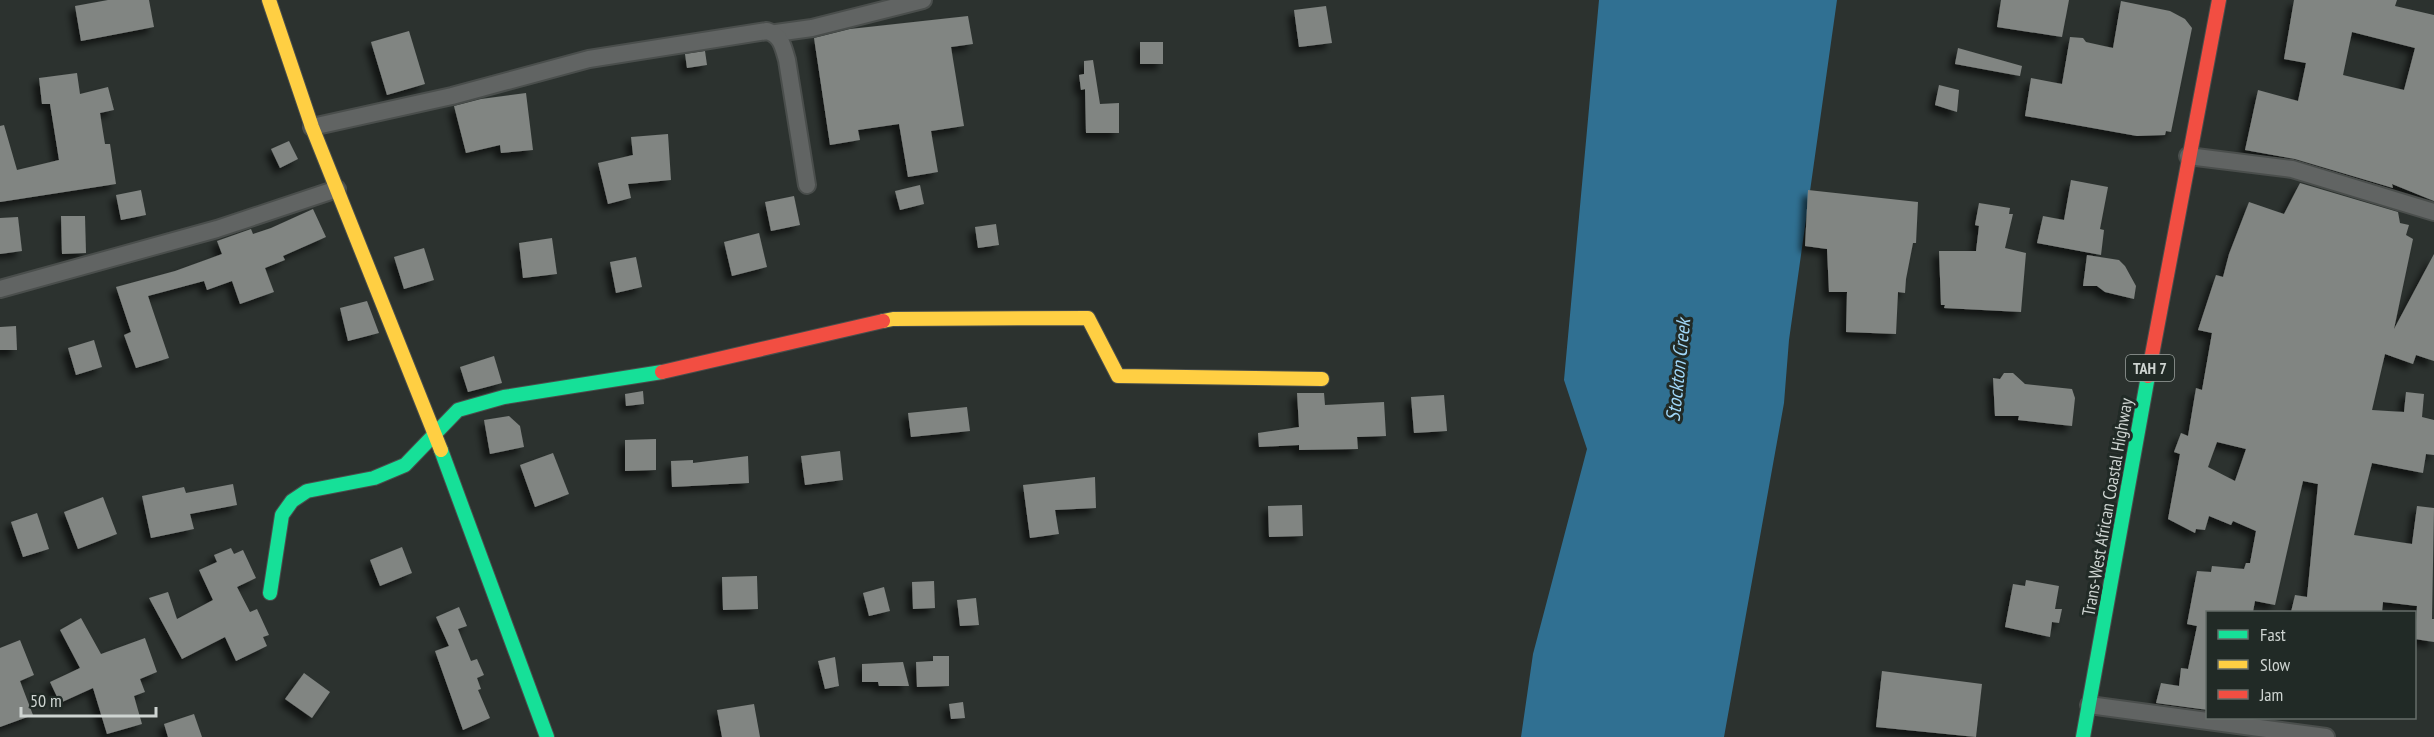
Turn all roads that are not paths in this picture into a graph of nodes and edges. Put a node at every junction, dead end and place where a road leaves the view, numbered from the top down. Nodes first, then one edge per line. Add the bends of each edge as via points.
1 (269, 0) edge
2 (923, 0) edge
3 (2219, 0) edge
4 (776, 33) junction
5 (312, 127) junction
6 (2188, 156) junction
7 (807, 185) dead end
8 (337, 189) junction
9 (2434, 212) edge
10 (0, 289) edge
11 (1322, 379) dead end
12 (435, 433) junction
13 (270, 593) dead end
14 (2089, 705) junction
15 (547, 737) edge
16 (2083, 737) edge
17 (2326, 737) edge

1 - 5 main road
2 - 4 street via 812,28
3 - 6 main road, Trans-West African Coastal Highway / TAH 7
4 - 5 street via 755,31 589,59 452,96
4 - 7 street via 787,60
5 - 8 main road
6 - 9 street via 2292,169
6 - 14 main road, Trans-West African Coastal Highway / TAH 7
8 - 10 street via 217,229
8 - 12 main road
11 - 12 main road via 1118,376 1088,318 893,319 642,377 504,397 458,410
12 - 13 main road via 405,465 374,478 307,491 292,501 282,515
12 - 15 main road
14 - 16 main road, Trans-West African Coastal Highway / TAH 7
14 - 17 street

